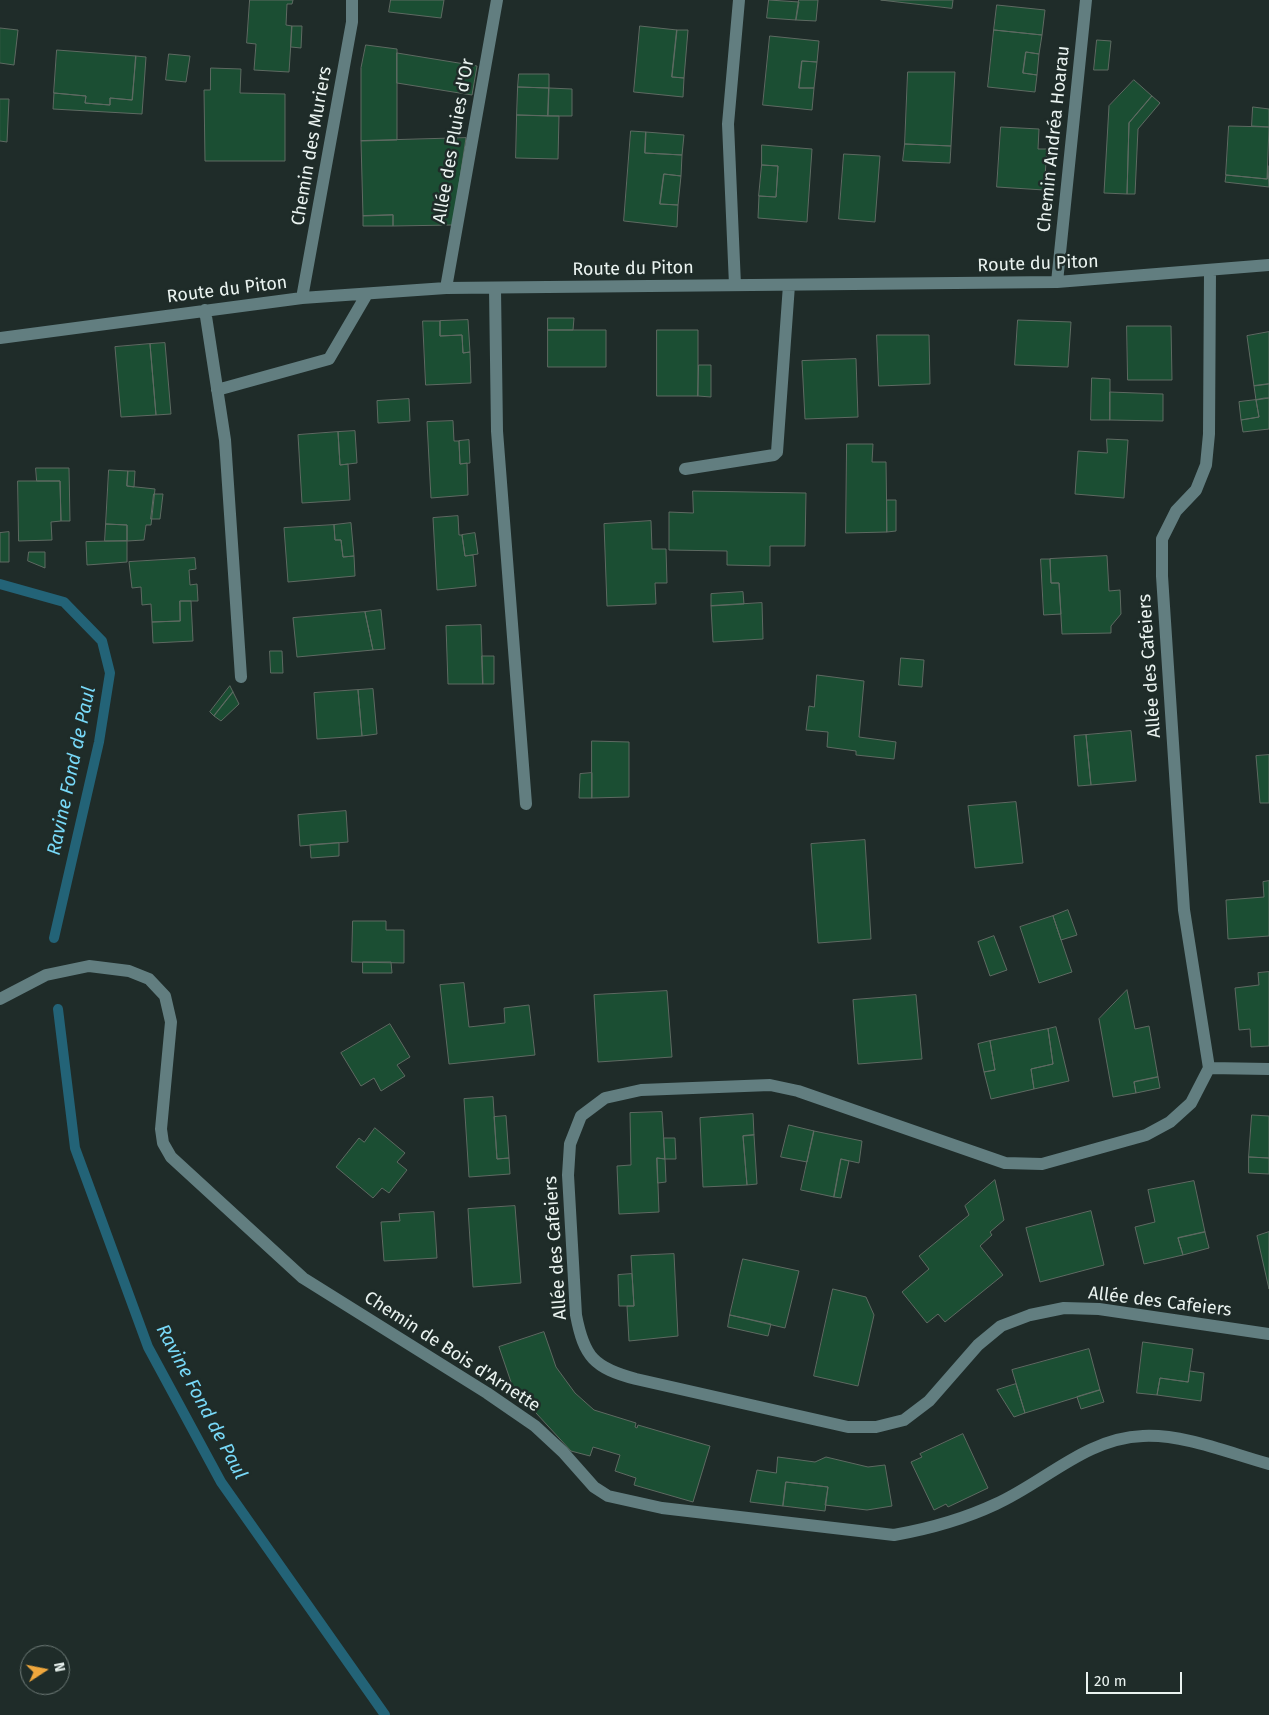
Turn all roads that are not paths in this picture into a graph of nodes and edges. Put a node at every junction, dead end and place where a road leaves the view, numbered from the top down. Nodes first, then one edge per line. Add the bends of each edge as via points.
1 (352, 0) edge
2 (497, 0) edge
3 (739, 0) edge
4 (1086, 0) edge
5 (1269, 265) edge
6 (1210, 272) junction
7 (1057, 282) junction
8 (734, 285) junction
9 (788, 285) junction
10 (446, 288) junction
11 (495, 289) junction
12 (367, 294) junction
13 (302, 298) junction
14 (205, 310) junction
15 (0, 338) edge
16 (217, 390) junction
17 (685, 469) dead end
18 (241, 677) dead end
19 (526, 804) dead end
20 (0, 999) edge
21 (1208, 1068) junction
22 (1269, 1069) edge
23 (1269, 1334) edge
24 (1269, 1464) edge

1 - 13 street, Chemin des Muriers via 352,22
2 - 10 street, Allée des Pluies d'Or
3 - 8 street via 728,124
4 - 7 street, Chemin Andréa Hoarau
5 - 6 street, Route du Piton
6 - 7 street, Route du Piton
6 - 21 street, Allée des Cafeiers via 1206,465 1196,490 1176,511 1162,539 1184,910
7 - 9 street, Route du Piton
8 - 9 street, Route du Piton
8 - 11 street, Route du Piton
9 - 17 street via 777,452
10 - 11 street, Route du Piton
10 - 12 street, Route du Piton
11 - 19 street via 497,430
12 - 13 street, Route du Piton
12 - 16 street via 329,358
13 - 14 street, Route du Piton
14 - 15 street, Route du Piton
14 - 16 street
16 - 18 street via 225,440
20 - 24 street, Chemin de Bois d'Arnette via 46,975 89,966 129,971 149,979 165,996 171,1022 160,1129 171,1157 304,1278 534,1426 564,1452 594,1487 608,1496 662,1508 894,1535 926,1529 996,1504 1097,1445 1120,1439 1167,1438
21 - 22 street
21 - 23 street, Allée des Cafeiers via 1191,1103 1170,1122 1146,1135 1042,1164 1022,1166 770,1084 641,1090 605,1098 581,1116 570,1144 568,1185 580,1337 592,1358 612,1373 848,1427 876,1427 904,1420 929,1401 985,1338 1001,1326 1030,1315 1064,1308 1100,1309

